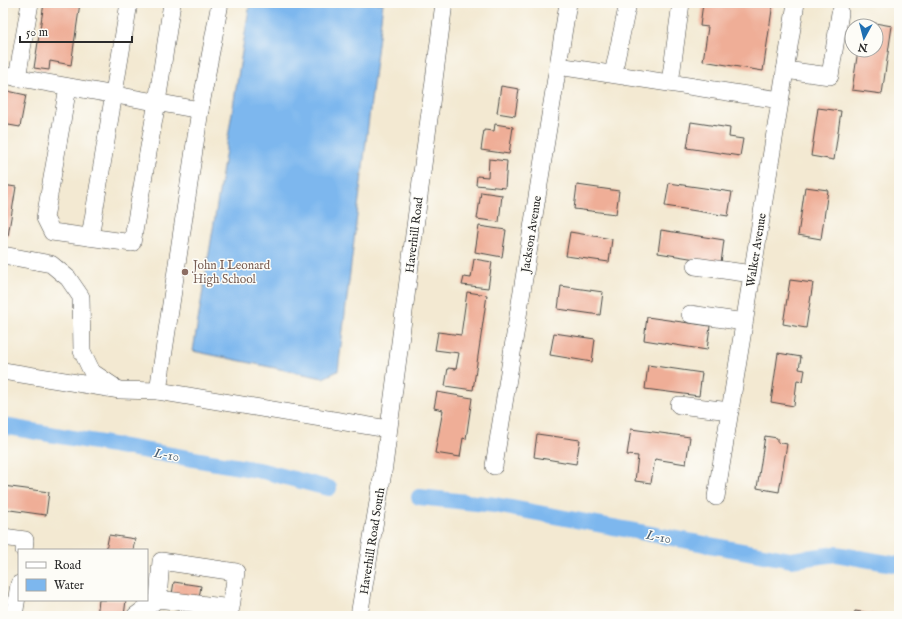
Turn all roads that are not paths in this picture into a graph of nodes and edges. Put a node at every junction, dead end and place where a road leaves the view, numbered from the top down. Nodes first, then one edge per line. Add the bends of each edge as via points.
1 (30, 3) edge
2 (129, 3) edge
3 (172, 3) edge
4 (220, 3) edge
5 (444, 3) edge
6 (568, 3) edge
7 (628, 3) edge
8 (682, 3) edge
9 (796, 3) edge
10 (840, 13) dead end
11 (558, 66) junction
12 (785, 70) junction
13 (613, 74) junction
14 (10, 76) edge
15 (670, 83) junction
16 (68, 87) junction
17 (114, 95) junction
18 (780, 100) junction
19 (157, 102) junction
20 (200, 110) junction
21 (90, 237) junction
22 (3, 256) edge
23 (695, 266) dead end
24 (752, 274) junction
25 (690, 314) dead end
26 (744, 322) junction
27 (3, 371) edge
28 (120, 390) junction
29 (158, 391) junction
30 (679, 405) dead end
31 (730, 411) junction
32 (388, 429) junction
33 (384, 466) joint
34 (494, 466) dead end
35 (716, 497) dead end
36 (3, 537) edge
37 (24, 549) edge
38 (18, 590) edge
39 (158, 599) junction
40 (14, 616) edge
41 (135, 616) edge
42 (359, 616) edge

1 - 14 street
2 - 17 street
3 - 19 street
4 - 20 street
5 - 32 street, Haverhill Road
6 - 11 street, Jackson Avenue
7 - 13 street
8 - 15 street
9 - 12 street, Walker Avenue
10 - 12 street via 830,76
11 - 13 street
11 - 34 street, Jackson Avenue
12 - 18 street, Walker Avenue
13 - 15 street
14 - 16 street
15 - 18 street
16 - 17 street
16 - 21 street via 45,218 52,232
17 - 19 street
17 - 21 street
18 - 24 street, Walker Avenue
19 - 20 street
19 - 21 street via 132,243
20 - 29 street
22 - 28 street via 51,264 68,278 81,297 82,351 92,372
23 - 24 street
24 - 26 street, Walker Avenue
25 - 26 street
26 - 31 street, Walker Avenue
27 - 28 street
28 - 29 street
29 - 32 street
30 - 31 street
31 - 35 street, Walker Avenue
32 - 33 street, Haverhill Road
33 - 42 street, Haverhill Road South
36 - 37 street via 25,540
38 - 40 street
39 - 39 street via 231,608 236,572 162,561
39 - 41 street

